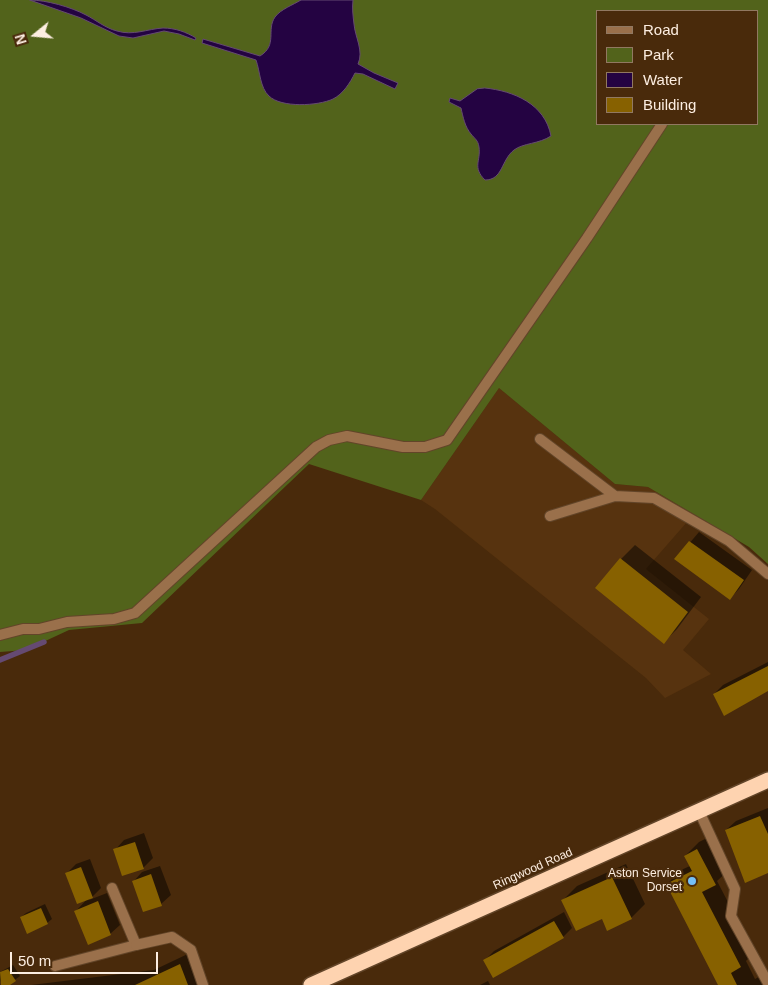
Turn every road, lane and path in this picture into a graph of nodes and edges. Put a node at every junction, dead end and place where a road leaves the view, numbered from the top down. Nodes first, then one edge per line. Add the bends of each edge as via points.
1 (661, 125) edge
2 (540, 439) dead end
3 (615, 496) junction
4 (550, 516) dead end
5 (768, 574) edge
6 (0, 635) edge
7 (768, 780) edge
8 (699, 811) junction
9 (112, 888) dead end
10 (136, 945) junction
11 (54, 966) dead end
12 (768, 983) edge
13 (203, 985) edge
14 (310, 985) edge

1 - 6 street via 588,238 447,440 425,447 403,447 347,436 329,440 316,448 135,612 114,619 68,622
2 - 3 street
3 - 4 street
3 - 5 street via 654,498 729,541
7 - 8 highway, Ringwood Road
8 - 12 street via 735,889 731,916
8 - 14 highway, Ringwood Road
9 - 10 street
10 - 11 street
10 - 13 street via 172,937 191,950

